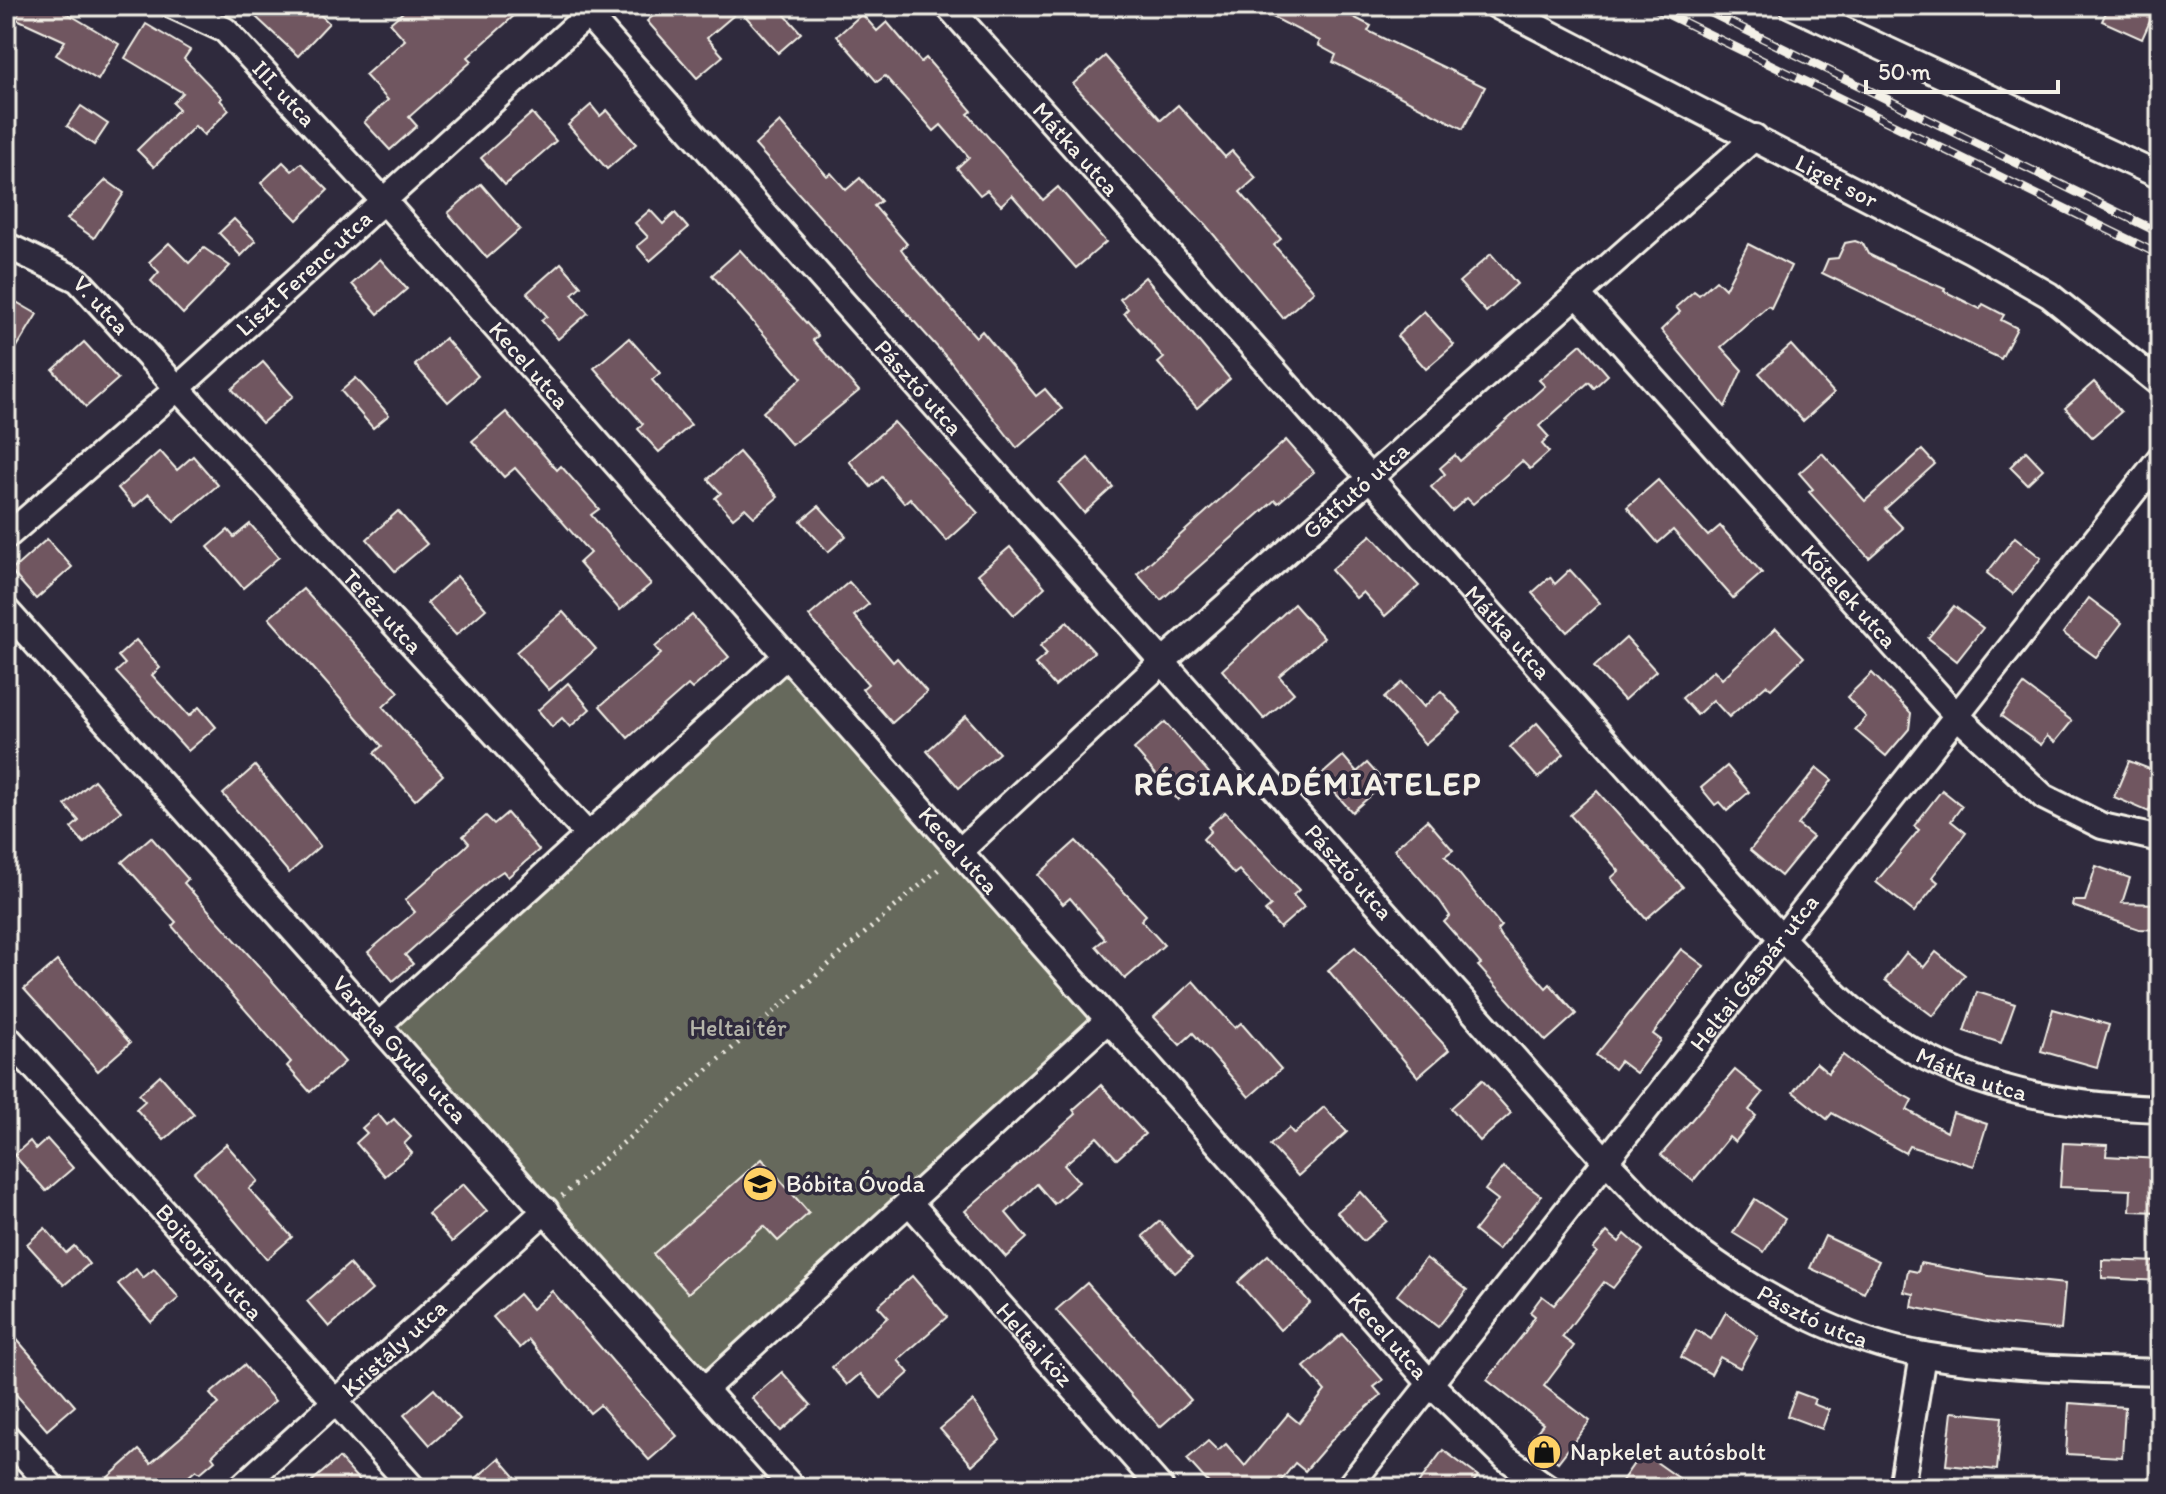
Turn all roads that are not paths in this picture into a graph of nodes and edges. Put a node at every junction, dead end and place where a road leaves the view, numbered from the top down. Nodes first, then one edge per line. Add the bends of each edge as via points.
1 (173, 6) edge
2 (948, 6) edge
3 (1497, 6) edge
4 (1792, 6) edge
5 (588, 9) edge
6 (1755, 137) junction
7 (2160, 176) edge
8 (383, 200) junction
9 (6, 245) edge
10 (1579, 296) junction
11 (2160, 384) edge
12 (178, 388) junction
13 (2160, 458) edge
14 (1370, 479) junction
15 (6, 537) edge
16 (6, 610) edge
17 (786, 656) junction
18 (1161, 663) junction
19 (1956, 715) junction
20 (588, 835) junction
21 (2160, 839) edge
22 (961, 850) junction
23 (1783, 940) junction
24 (1108, 1020) junction
25 (380, 1024) junction
26 (6, 1036) edge
27 (2160, 1109) edge
28 (1604, 1159) junction
29 (909, 1202) junction
30 (546, 1210) junction
31 (1923, 1355) junction
32 (2160, 1372) edge
33 (1430, 1383) junction
34 (706, 1388) junction
35 (336, 1402) junction
36 (6, 1436) edge
37 (53, 1488) edge
38 (240, 1488) edge
39 (413, 1488) edge
40 (793, 1488) edge
41 (1161, 1488) edge
42 (1348, 1488) edge
43 (1549, 1488) edge
44 (1901, 1488) edge

1 - 8 street, III. utca via 225,30
2 - 14 street, Mátka utca
3 - 6 street, Liget sor
4 - 7 street
5 - 8 street, Liszt Ferenc utca
5 - 18 street, Pásztó utca
6 - 10 street, Gátfutó utca
6 - 11 street, Liget sor via 2049,295
8 - 12 street, Liszt Ferenc utca
8 - 17 street, Kecel utca
9 - 12 street, V. utca via 78,280
10 - 14 street, Gátfutó utca
10 - 19 street, Kőtelek utca
12 - 15 street, Liszt Ferenc utca
12 - 20 street, Teréz utca
13 - 19 street, Heltai Gáspár utca
14 - 18 street, Gátfutó utca
14 - 23 street, Mátka utca
16 - 25 street, Vargha Gyula utca
17 - 20 street
17 - 22 street, Kecel utca
18 - 22 street, Gátfutó utca
18 - 28 street, Pásztó utca
19 - 21 street, Kőtelek utca via 2044,797 2102,826
19 - 23 street, Heltai Gáspár utca
20 - 25 street
22 - 24 street, Kecel utca
23 - 27 street, Mátka utca via 1851,1008 1909,1050 1980,1081 2060,1103
23 - 28 street, Heltai Gáspár utca
24 - 29 street
24 - 33 street, Kecel utca
25 - 30 street, Vargha Gyula utca
26 - 35 street, Bojtorján utca
28 - 31 street, Pásztó utca via 1694,1247 1785,1305 1853,1335
28 - 33 street, Heltai Gáspár utca
29 - 34 street
29 - 41 street, Heltai köz
30 - 34 street, Vargha Gyula utca
30 - 35 street, Kristály utca
31 - 32 street, Pásztó utca
31 - 44 street
33 - 42 street, Heltai Gáspár utca
33 - 43 street, Kecel utca via 1506,1458
34 - 40 street, Vargha Gyula utca
35 - 38 street, Kristály utca
35 - 39 street, Bojtorján utca
36 - 37 street

